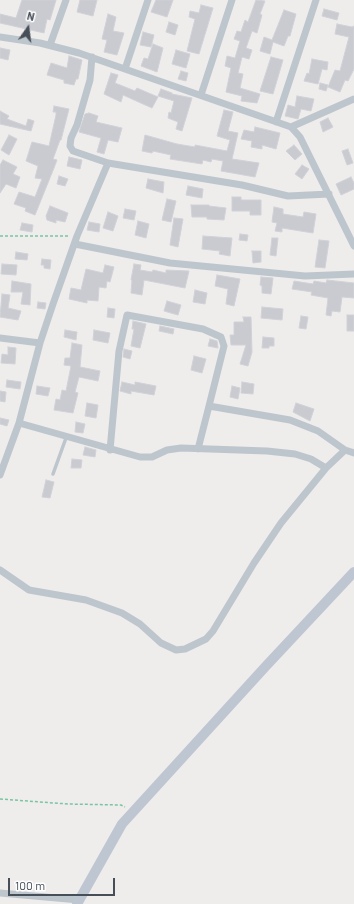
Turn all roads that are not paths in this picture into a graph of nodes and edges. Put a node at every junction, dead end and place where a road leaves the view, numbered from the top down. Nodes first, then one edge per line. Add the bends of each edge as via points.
1 (66, 0) edge
2 (148, 0) edge
3 (232, 0) edge
4 (316, 0) edge
5 (0, 37) edge
6 (50, 44) junction
7 (92, 57) junction
8 (125, 69) junction
9 (201, 95) junction
10 (354, 99) edge
11 (276, 122) junction
12 (291, 127) junction
13 (108, 163) junction
14 (329, 194) junction
15 (75, 244) junction
16 (354, 246) edge
17 (354, 274) edge
18 (0, 338) edge
19 (40, 343) junction
20 (209, 406) junction
21 (19, 424) junction
22 (66, 438) junction
23 (198, 449) junction
24 (110, 450) junction
25 (345, 450) junction
26 (354, 453) edge
27 (326, 468) junction
28 (53, 474) dead end
29 (0, 475) edge
30 (0, 570) edge
31 (354, 572) edge
32 (0, 893) edge
33 (78, 902) edge

1 - 6 street
2 - 8 street
3 - 9 street
4 - 11 street
5 - 6 street
6 - 7 street
7 - 8 street
7 - 13 street via 90,80 70,146 73,151
8 - 9 street
9 - 11 street
10 - 12 street
11 - 12 street
12 - 14 street via 300,137
13 - 14 street via 288,196
13 - 15 street
14 - 16 street
15 - 17 street via 170,263 305,276
15 - 19 street
18 - 19 street
19 - 21 street
20 - 23 street
20 - 24 street via 224,346 221,337 203,329 127,315 119,351
20 - 25 street via 290,420 318,431
21 - 22 street
21 - 29 street
22 - 24 street
22 - 28 lane
23 - 24 street via 172,449 152,457
23 - 27 street via 266,450 295,454 311,459
25 - 26 street
25 - 27 street
27 - 30 street via 281,523 213,631 206,639 185,649 176,650 161,644 140,624 122,613 86,600 29,590
31 - 33 street via 122,824
32 - 33 street

